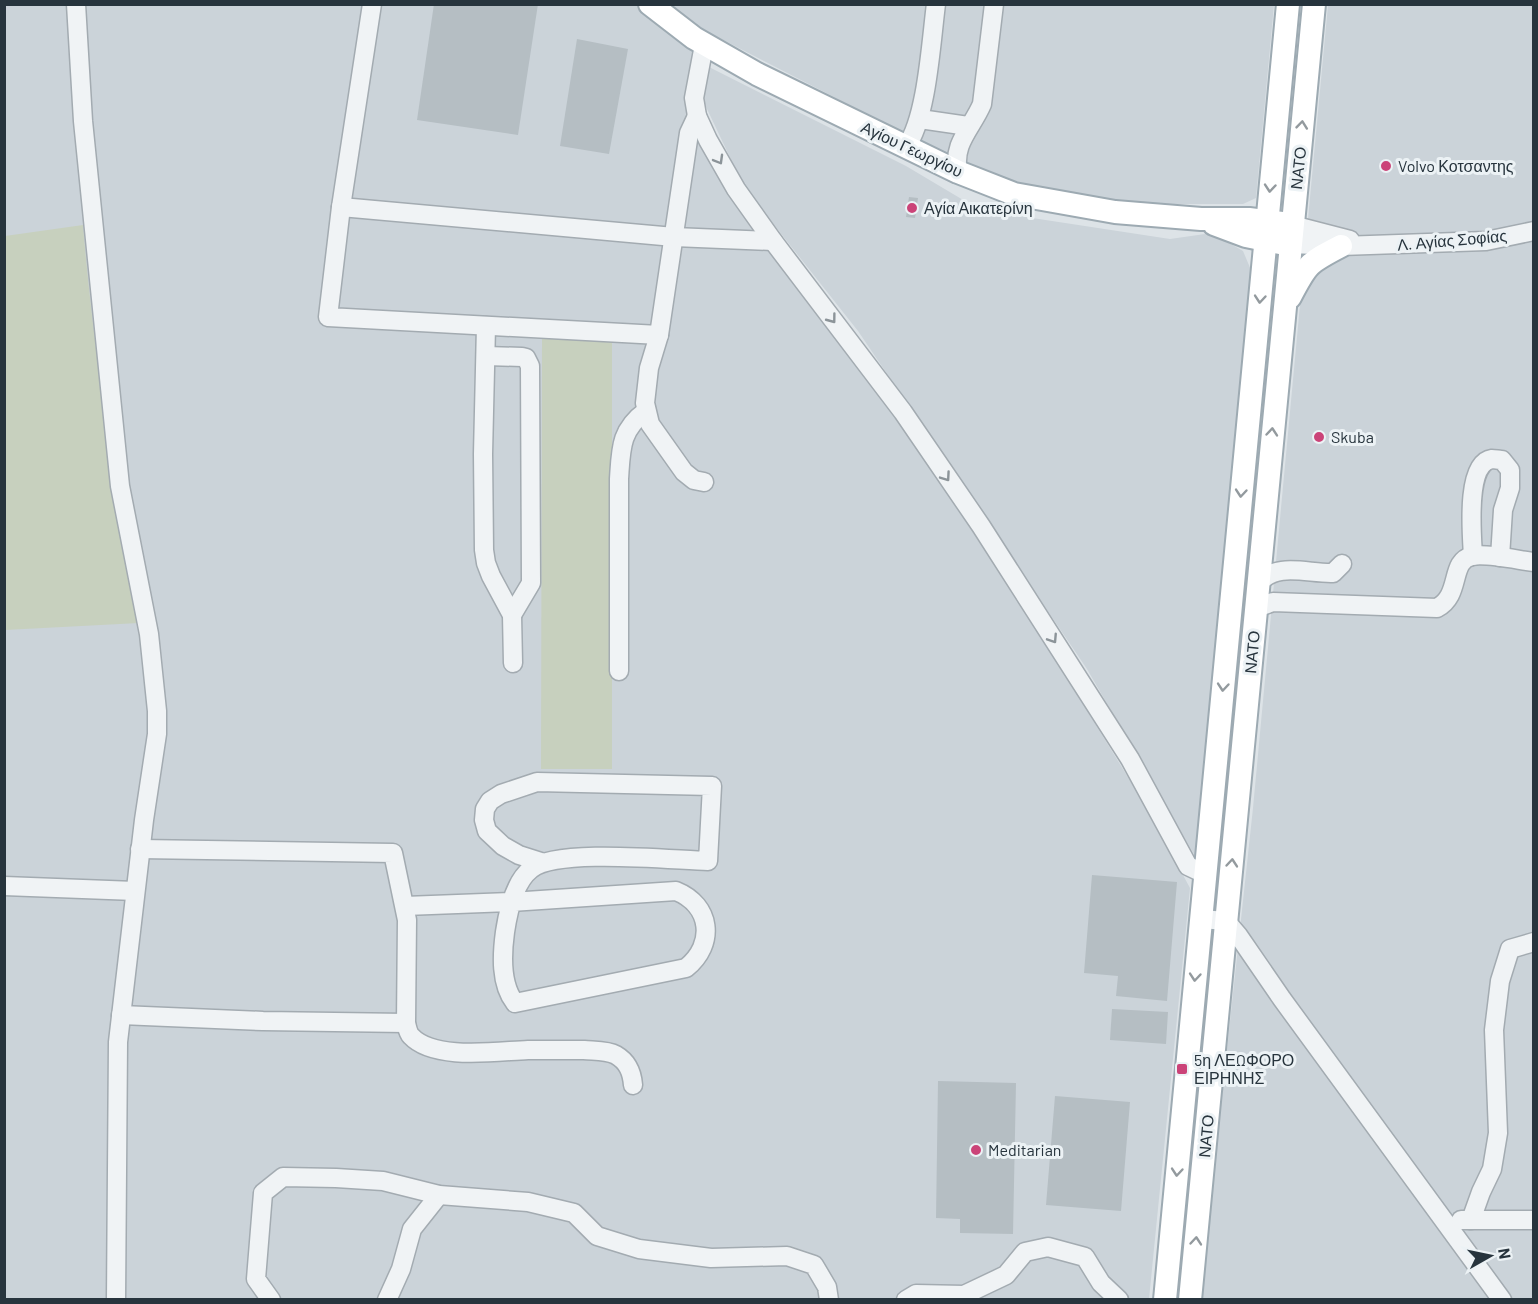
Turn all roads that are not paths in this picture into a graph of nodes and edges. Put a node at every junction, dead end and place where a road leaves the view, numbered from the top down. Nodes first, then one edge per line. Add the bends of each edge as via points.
1 (76, 4) edge
2 (372, 4) edge
3 (650, 4) edge
4 (936, 4) edge
5 (994, 4) edge
6 (1288, 4) edge
7 (1314, 4) edge
8 (704, 45) junction
9 (698, 116) junction
10 (920, 119) junction
11 (968, 126) junction
12 (906, 147) junction
13 (958, 172) junction
14 (341, 207) junction
15 (1266, 231) junction
16 (1533, 231) edge
17 (1291, 235) junction
18 (674, 237) junction
19 (772, 241) junction
20 (1370, 245) junction
21 (1341, 246) junction
22 (1284, 309) junction
23 (486, 326) junction
24 (658, 336) junction
25 (486, 356) junction
26 (646, 411) junction
27 (704, 482) dead end
28 (1473, 556) junction
29 (1500, 557) junction
30 (1533, 562) edge
31 (1342, 564) dead end
32 (1258, 584) junction
33 (1256, 608) junction
34 (512, 615) junction
35 (513, 663) dead end
36 (619, 671) dead end
37 (140, 849) junction
38 (542, 862) junction
39 (1205, 874) junction
40 (4, 886) edge
41 (135, 891) junction
42 (511, 902) junction
43 (405, 906) junction
44 (1201, 919) junction
45 (1226, 921) junction
46 (1533, 942) edge
47 (121, 1015) junction
48 (406, 1023) junction
49 (633, 1085) dead end
50 (439, 1195) junction
51 (1442, 1219) junction
52 (1471, 1220) junction
53 (1533, 1220) edge
54 (116, 1299) edge
55 (271, 1299) edge
56 (387, 1299) edge
57 (828, 1299) edge
58 (906, 1299) edge
59 (1119, 1299) edge
60 (1165, 1299) edge
61 (1190, 1299) edge
62 (1502, 1299) edge

1 - 37 street via 83,121 120,486 150,634 157,711
2 - 14 street
3 - 8 main road, Αγίου Γεωργίου
4 - 10 street
5 - 11 street via 982,104
6 -> 15 main road, ΝΑΤΟ
17 -> 7 main road, ΝΑΤΟ
8 - 9 street via 694,98
8 - 12 main road, Αγίου Γεωργίου
9 - 18 street via 689,133
9 -> 19 street via 736,189
10 - 11 street
10 - 12 street
11 - 13 street via 955,159
12 - 13 main road, Αγίου Γεωργίου
13 - 15 main road, Αγίου Γεωργίου via 1038,200 1115,212 1201,219 1241,235
14 - 18 street
14 - 23 street via 328,317
15 - 17 main road, Αγίου Γεωργίου
15 -> 39 main road, ΝΑΤΟ
16 - 20 street, Λ. Αγίας Σοφίας via 1486,241
17 - 20 street, Λ. Αγίας Σοφίας
17 - 21 street, Λ. Αγίας Σοφίας
17 - 22 main road, ΝΑΤΟ
18 - 19 street
18 - 24 street
19 -> 39 street via 903,412 1130,759 1188,866
20 - 21 street, Λ. Αγίας Σοφίας
21 - 22 main road via 1312,261
32 -> 22 main road, ΝΑΤΟ
23 - 24 street
23 - 25 street
24 - 26 street via 647,379
25 - 34 street via 484,550 491,576
25 - 34 street via 522,357 530,366 531,583
26 - 27 street via 650,424 684,472
26 - 36 street via 633,421 621,455
28 - 29 street
28 - 29 street via 1472,494 1477,473 1491,459 1502,460 1510,470
28 - 33 street via 1463,560 1452,595 1437,608 1273,602
29 - 30 street
31 - 32 street via 1333,573 1292,570 1264,575
32 - 33 main road, ΝΑΤΟ
45 -> 33 main road, ΝΑΤΟ
34 - 35 street
37 - 41 street
37 - 43 street via 393,853
38 - 38 street via 511,850 487,831 485,809 490,801 537,782 712,786 708,861 571,858
38 - 42 street via 529,870
39 - 44 main road, ΝΑΤΟ
40 - 41 street
41 - 47 street
42 - 42 street via 503,960 509,994 515,1003 686,968 699,956 705,939 705,922 698,906 676,891
42 - 43 street
43 - 48 street
44 - 45 street
44 -> 60 main road, ΝΑΤΟ
45 - 51 street
61 -> 45 main road, ΝΑΤΟ
46 - 52 street via 1510,949 1500,981 1494,1030 1498,1133 1492,1169
47 - 48 street
47 - 54 street
48 - 49 street via 410,1035 423,1044 464,1053 565,1050 615,1054 628,1065
50 - 55 street via 383,1181 283,1177 263,1193 256,1280
50 - 56 street via 412,1229
50 - 57 street via 528,1202 574,1213 597,1236 639,1249 711,1258 787,1256 814,1265 827,1287
51 - 52 street
51 - 62 street
52 - 53 street
58 - 59 street via 916,1294 964,1295 1006,1275 1025,1252 1048,1247 1085,1257 1101,1283

